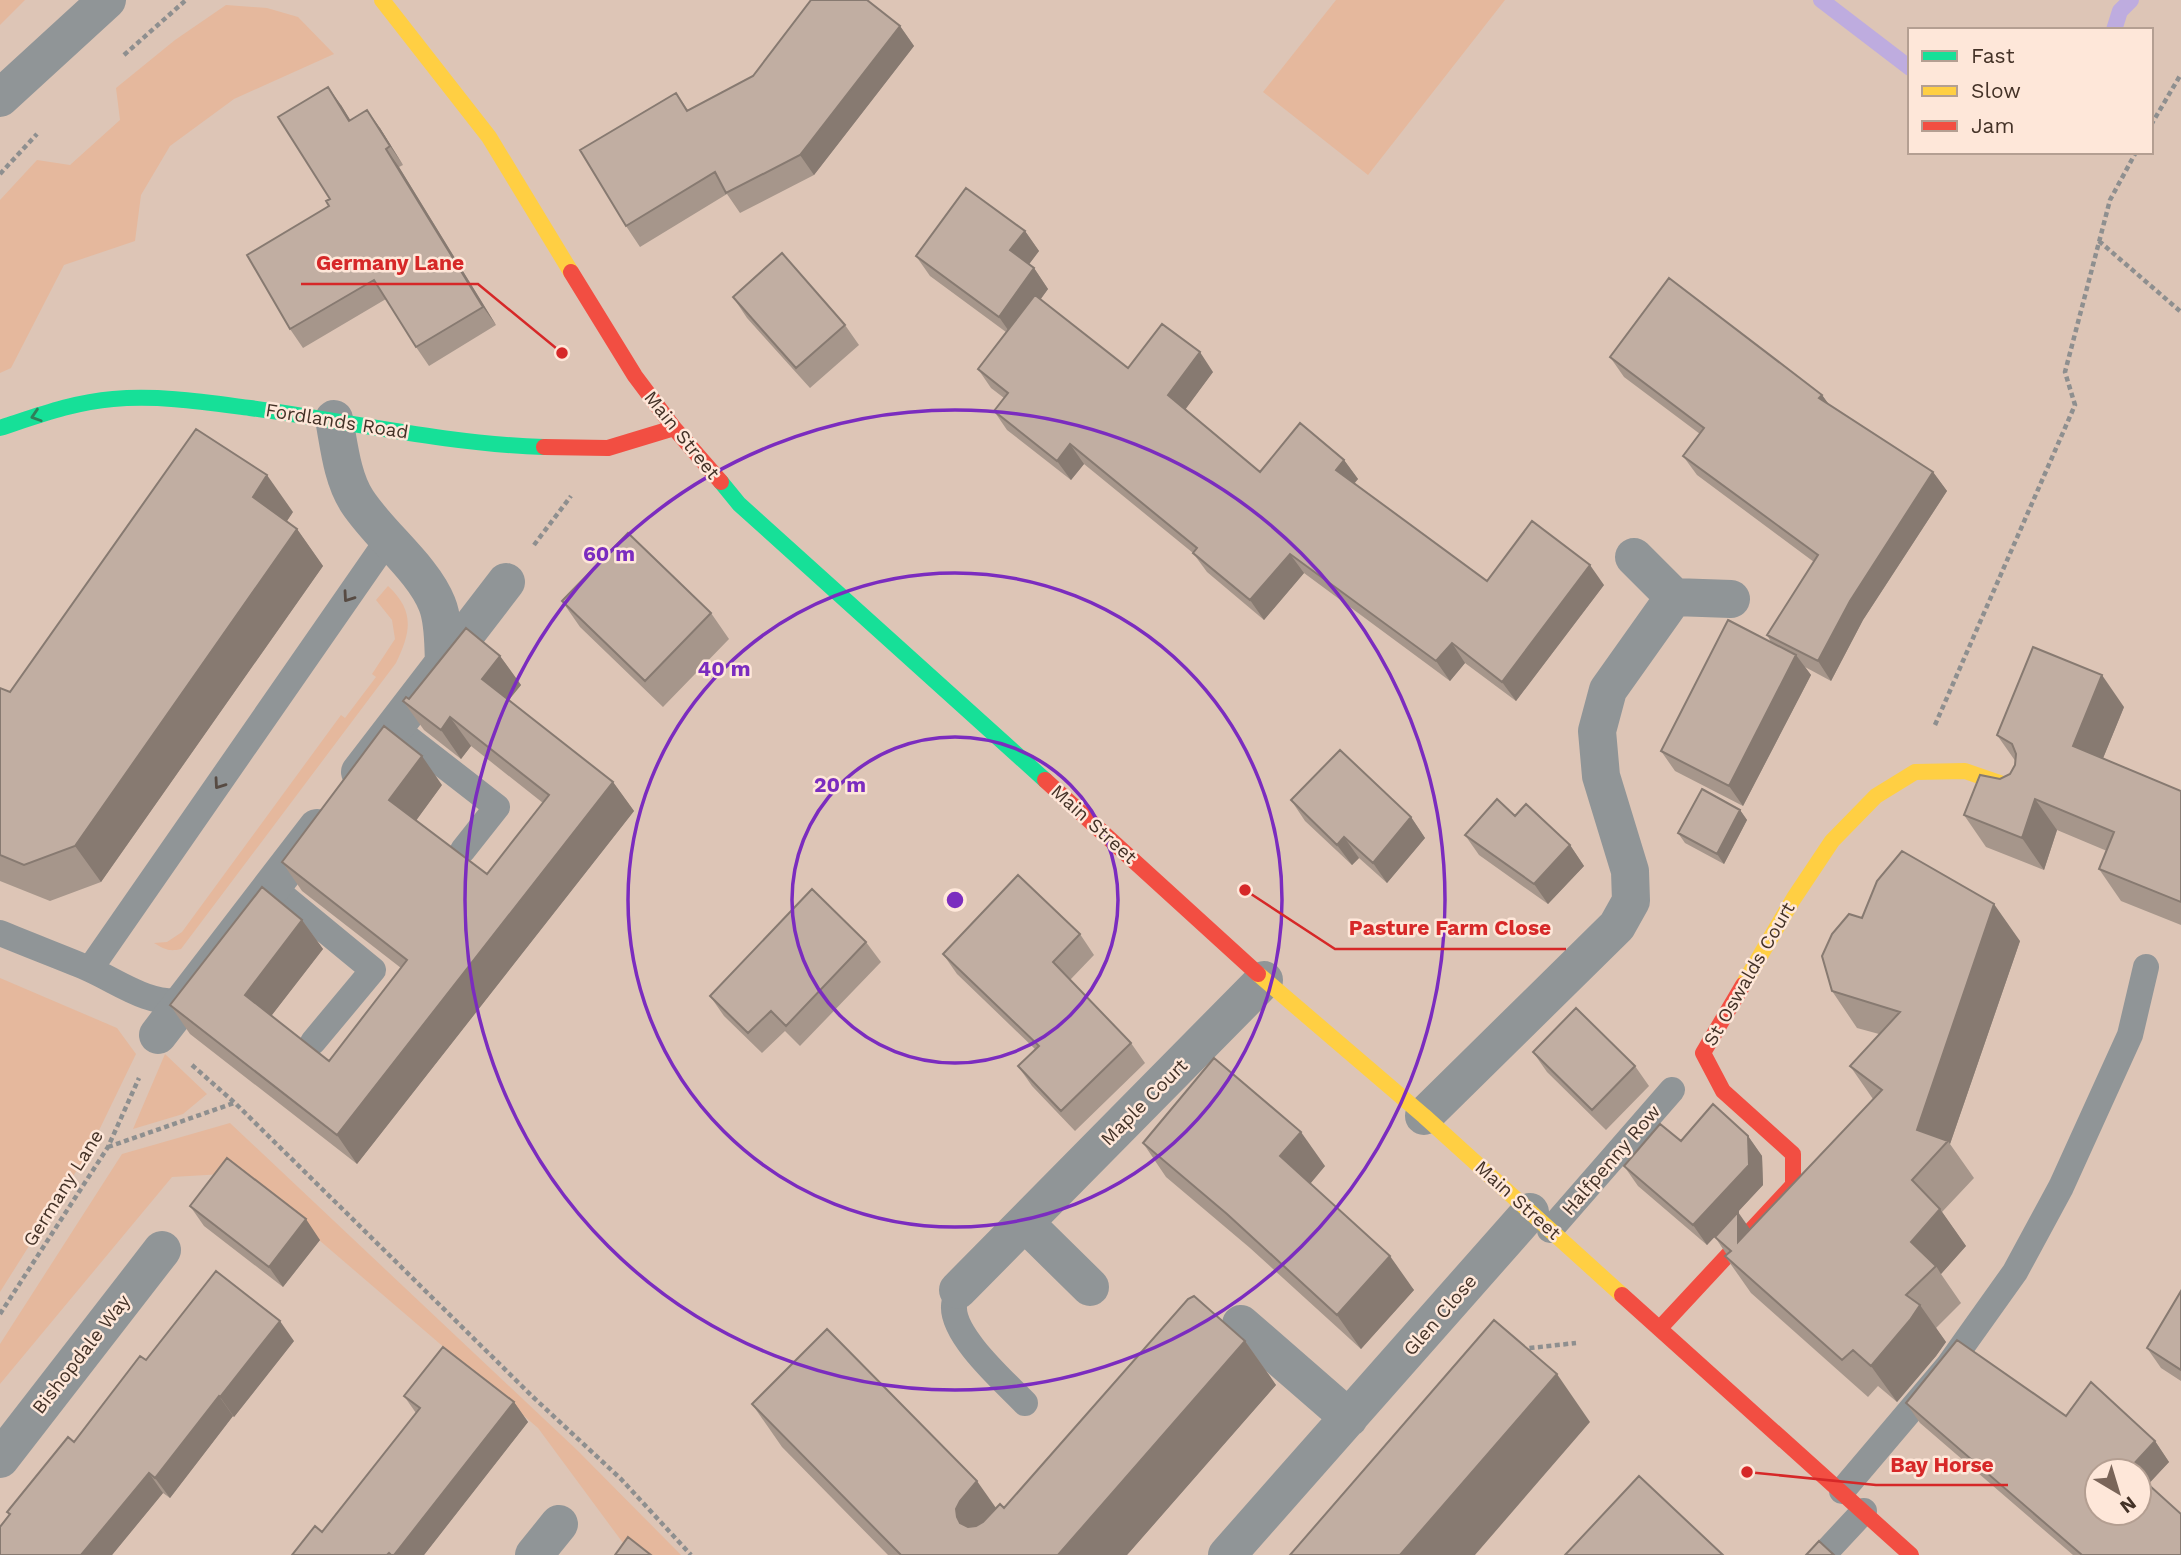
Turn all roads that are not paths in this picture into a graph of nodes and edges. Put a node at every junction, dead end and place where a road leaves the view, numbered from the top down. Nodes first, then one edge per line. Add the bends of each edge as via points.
1 (107, 0) edge
2 (382, 0) edge
3 (0, 98) edge
4 (334, 419) junction
5 (0, 428) edge
6 (674, 428) junction
7 (387, 541) junction
8 (1634, 557) dead end
9 (506, 582) road end
10 (1674, 597) junction
11 (1731, 599) dead end
12 (444, 662) junction
13 (394, 727) junction
14 (2017, 789) edge
15 (463, 850) dead end
16 (271, 886) junction
17 (0, 933) edge
18 (2146, 967) dead end
19 (90, 970) junction
20 (1264, 980) junction
21 (183, 1001) junction
22 (158, 1035) road end
23 (313, 1042) dead end
24 (1672, 1090) dead end
25 (1424, 1115) junction
26 (1540, 1221) junction
27 (1025, 1223) junction
28 (162, 1250) dead end
29 (1090, 1287) dead end
30 (958, 1290) joint
31 (1230, 1324) edge
32 (1660, 1328) junction
33 (1025, 1403) dead end
34 (1349, 1418) junction
35 (0, 1459) edge
36 (1842, 1491) junction
37 (1864, 1511) junction
38 (559, 1524) dead end
39 (534, 1555) edge
40 (1227, 1555) edge
41 (1823, 1555) edge
42 (1911, 1555) edge

1 - 3 street
2 - 6 main road, Main Street via 489,137 635,376
4 -> 5 main road, Fordlands Road via 149,397 73,405
4 - 6 main road, Fordlands Road via 476,443 568,448 608,448
4 - 7 street via 342,462 356,500
6 - 20 main road, Main Street via 738,504
7 - 12 street via 421,577 437,603
7 -> 19 lane
8 - 10 street
9 - 12 street
10 - 11 street
10 - 25 street via 1608,690 1597,731 1601,776 1630,871 1631,901 1617,926
12 - 13 street
13 - 15 lane via 497,807
13 - 16 street
14 - 32 main road, St Oswalds Court via 1965,771 1914,772 1876,796 1832,841 1794,898 1703,1053 1723,1091 1793,1154 1793,1185
16 - 21 street
16 - 23 lane via 373,970
17 - 19 lane
18 - 36 lane via 2130,1035 2061,1187 2015,1272 1948,1366
19 - 21 lane via 144,996 166,1003
20 - 25 main road, Main Street
20 - 27 street, Maple Court
21 - 22 street
24 - 26 lane, Halfpenny Row
25 - 26 main road, Main Street
26 - 32 main road, Main Street
26 - 34 street, Glen Close
27 - 29 street
27 - 30 street, Maple Court
28 - 35 street, Bishopdale Way
30 - 33 lane via 954,1308 960,1329
31 - 34 street
32 - 36 main road, Main Street
34 - 40 street, Glen Close
36 - 37 main road, Main Street
37 - 41 lane
37 - 42 main road, Main Street
38 - 39 street

